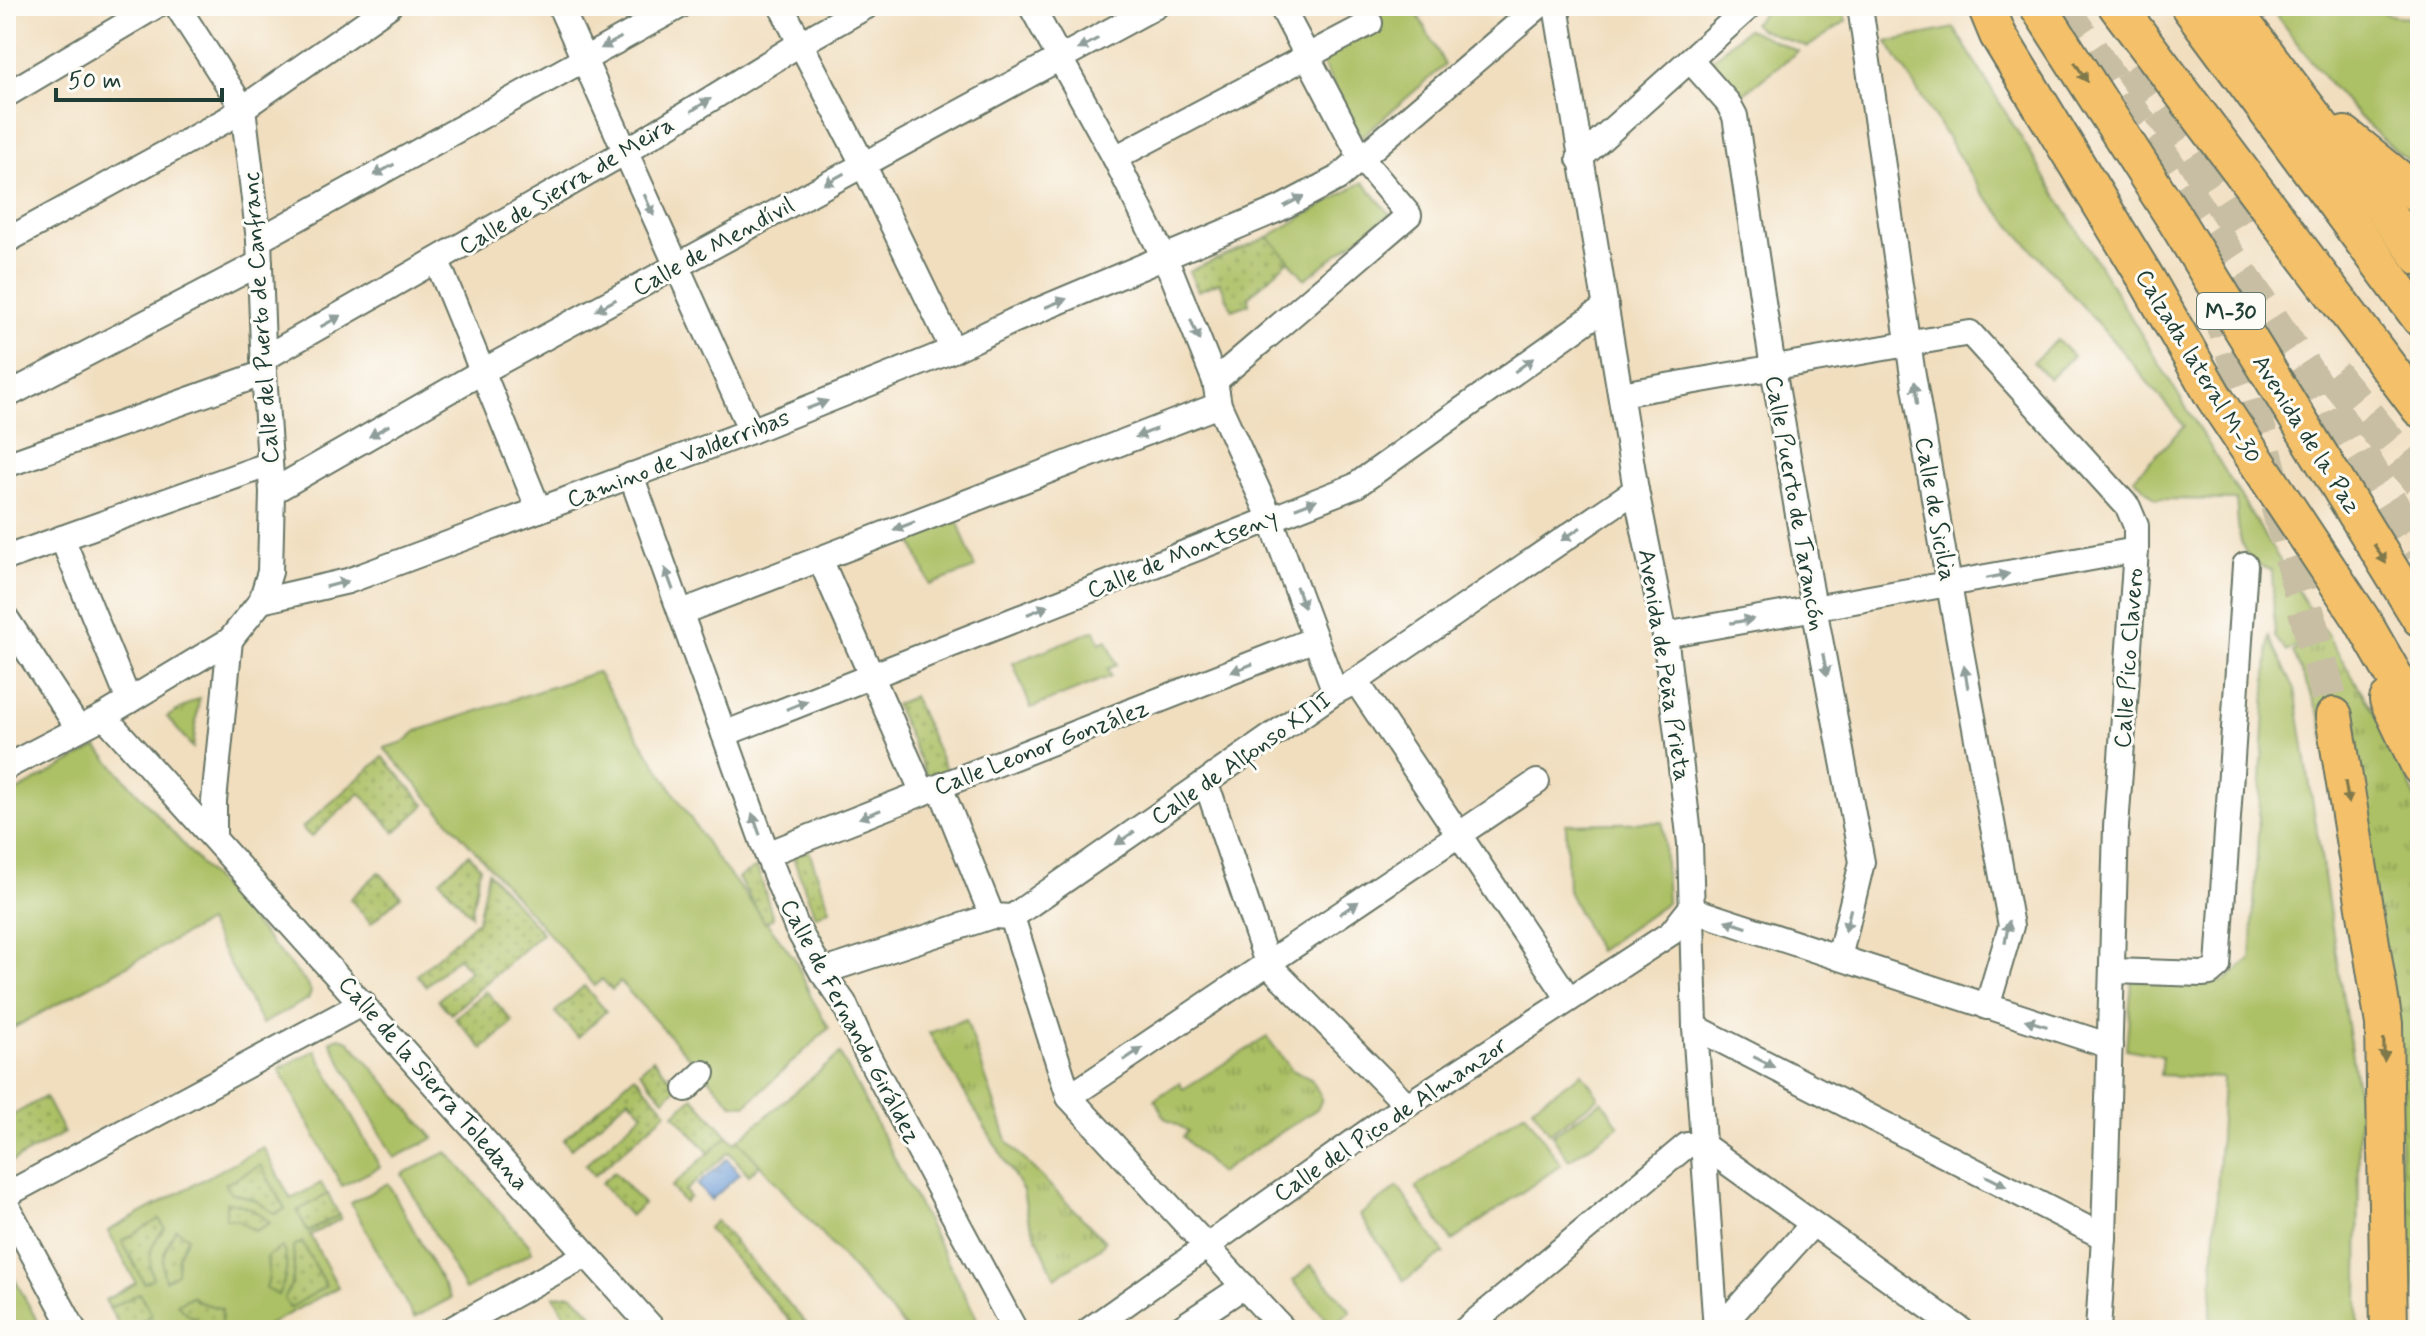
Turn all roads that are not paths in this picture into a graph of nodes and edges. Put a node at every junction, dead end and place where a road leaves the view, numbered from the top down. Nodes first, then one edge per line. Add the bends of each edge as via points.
1 (156, 6) edge
2 (177, 6) edge
3 (389, 6) edge
4 (560, 6) edge
5 (680, 6) edge
6 (781, 6) edge
7 (867, 6) edge
8 (1031, 6) edge
9 (1156, 6) edge
10 (1281, 6) edge
11 (1539, 6) edge
12 (1556, 6) edge
13 (1750, 6) edge
14 (1860, 6) edge
15 (1974, 6) edge
16 (2038, 6) edge
17 (2117, 6) edge
18 (2189, 6) edge
19 (2230, 6) edge
20 (1992, 21) edge
21 (1370, 23) dead end
22 (2256, 41) junction
23 (801, 43) junction
24 (1308, 56) junction
25 (582, 59) junction
26 (1059, 60) junction
27 (1690, 60) junction
28 (6, 95) edge
29 (243, 108) junction
30 (625, 152) junction
31 (1115, 158) junction
32 (1361, 158) junction
33 (1579, 159) junction
34 (863, 164) junction
35 (2420, 196) edge
36 (6, 241) edge
37 (259, 251) junction
38 (2420, 257) edge
39 (1164, 258) junction
40 (437, 261) junction
41 (676, 266) junction
42 (1606, 307) junction
43 (2420, 318) edge
44 (1908, 343) junction
45 (953, 350) junction
46 (263, 366) junction
47 (1773, 368) junction
48 (483, 371) junction
49 (1217, 393) junction
50 (1621, 394) junction
51 (6, 396) edge
52 (2214, 397) junction
53 (2420, 409) edge
54 (751, 431) junction
55 (270, 464) junction
56 (6, 465) edge
57 (631, 475) junction
58 (1636, 490) junction
59 (272, 492) junction
60 (539, 510) junction
61 (1270, 517) junction
62 (62, 538) junction
63 (2136, 550) junction
64 (6, 558) edge
65 (820, 559) junction
66 (2245, 565) dead end
67 (1949, 585) junction
68 (261, 601) junction
69 (1814, 608) junction
70 (682, 612) junction
71 (6, 618) edge
72 (2420, 618) edge
73 (1665, 635) junction
74 (1315, 639) junction
75 (230, 640) junction
76 (870, 676) junction
77 (1346, 686) junction
78 (129, 701) junction
79 (104, 716) junction
80 (2334, 716) tunnel mouth
81 (2420, 721) edge
82 (78, 728) junction
83 (724, 734) junction
84 (6, 767) edge
85 (2420, 767) edge
86 (1537, 782) dead end
87 (1203, 784) junction
88 (931, 790) junction
89 (1460, 833) junction
90 (214, 837) junction
91 (767, 854) junction
92 (1690, 909) junction
93 (1002, 917) junction
94 (1839, 958) junction
95 (1267, 963) junction
96 (2113, 971) junction
97 (822, 972) junction
98 (1569, 999) junction
99 (363, 1003) junction
100 (1987, 1007) junction
101 (1695, 1027) junction
102 (2110, 1046) junction
103 (1069, 1097) junction
104 (1407, 1105) junction
105 (1703, 1145) junction
106 (6, 1195) edge
107 (6, 1204) edge
108 (1811, 1226) junction
109 (2104, 1237) junction
110 (1208, 1247) junction
111 (586, 1255) junction
112 (1244, 1286) junction
113 (74, 1330) edge
114 (450, 1330) edge
115 (654, 1330) edge
116 (1015, 1330) edge
117 (1089, 1330) edge
118 (1178, 1330) edge
119 (1284, 1330) edge
120 (1465, 1330) edge
121 (1717, 1330) edge
122 (1961, 1330) edge
123 (2098, 1330) edge
124 (2389, 1330) edge

1 - 28 street
2 - 29 street, Calle del Puerto de Canfranc
3 - 29 street
4 - 25 street
5 -> 25 street
6 - 23 street
7 - 23 street, Calle de Sierra de Meira
8 - 26 street
9 -> 26 street, Calle de Mendívil
10 - 24 street
11 - 32 street, Camino de Valderribas
12 - 33 street, Avenida de Peña Prieta
13 - 27 street
14 - 44 street, Calle de Sicilia
15 - 20 highway, Calzada lateral M-30
16 -> 72 highway, Avenida de la Paz / M-30
17 - 53 highway
18 - 43 highway
19 - 22 highway
20 - 52 highway, Calzada lateral M-30 / M-30
21 - 24 street
22 - 35 highway via 2338,128
22 - 38 highway
30 -> 23 street, Calle de Sierra de Meira
23 - 34 street
24 - 31 street
24 - 32 street
25 - 30 street
25 -> 37 street
26 - 31 street
26 - 34 street, Calle de Mendívil
27 - 33 street
27 - 47 street, Calle Puerto de Tarancón via 1735,116
29 - 36 street
29 - 37 street, Calle del Puerto de Canfranc
30 - 40 street, Calle de Sierra de Meira
30 -> 41 street
31 - 39 street
39 -> 32 street, Camino de Valderribas via 1279,209 1338,178
32 - 49 street via 1409,215
33 - 42 street, Avenida de Peña Prieta
34 -> 41 street, Calle de Mendívil
34 - 45 street
37 - 46 street, Calle del Puerto de Canfranc
37 - 51 street
45 -> 39 street, Camino de Valderribas
39 -> 49 street
46 -> 40 street, Calle de Sierra de Meira
40 - 48 street
41 -> 48 street, Calle de Mendívil
41 - 54 street
42 - 50 street, Avenida de Peña Prieta
61 -> 42 street, Calle de Montseny via 1355,486
44 - 47 street
44 - 63 street, Calle Pico Clavero via 1970,333 2128,507 2136,526
67 -> 44 street, Calle de Sicilia
54 -> 45 street, Camino de Valderribas
46 - 55 street, Calle del Puerto de Canfranc
46 - 56 street, Calle de Sierra de Meira
47 - 50 street
47 - 69 street, Calle Puerto de Tarancón
48 -> 59 street, Calle de Mendívil
48 - 60 street
49 - 61 street
49 -> 65 street
50 - 58 street, Avenida de Peña Prieta
52 - 81 highway, Calzada lateral M-30 / M-30 via 2362,620
52 - 85 highway via 2399,718
54 - 57 street, Camino de Valderribas
55 - 59 street, Calle del Puerto de Canfranc
55 - 62 street
57 - 60 street, Camino de Valderribas
70 -> 57 street, Calle de Fernando Giráldez
58 - 73 street, Avenida de Peña Prieta
58 -> 77 street, Calle de Alfonso XIII
59 - 68 street, Calle del Puerto de Canfranc via 270,572
68 -> 60 street, Camino de Valderribas via 348,581
61 -> 74 street
76 -> 61 street, Calle de Montseny
62 - 64 street
62 - 78 street
67 -> 63 street
63 - 96 street, Calle Pico Clavero via 2116,827
65 - 70 street
65 - 76 street
66 - 96 street via 2218,966 2202,974
67 - 69 street
100 -> 67 street, Calle de Sicilia via 2011,926
68 - 75 street
73 -> 69 street
69 -> 94 street, Calle Puerto de Tarancón via 1862,862
70 - 83 street, Calle de Fernando Giráldez
71 - 82 street
73 - 92 street, Avenida de Peña Prieta via 1690,843
74 - 77 street
74 -> 88 street, Calle Leonor González
75 - 78 street
75 - 90 street
83 -> 76 street, Calle de Montseny
76 - 88 street
77 - 87 street, Calle de Alfonso XIII
77 - 89 street
78 - 79 street
79 - 82 street
79 - 90 street, Calle de la Sierra Toledana
80 -> 124 highway via 2384,1024
82 - 84 street
91 -> 83 street, Calle de Fernando Giráldez
86 - 89 street
87 -> 93 street, Calle de Alfonso XIII
87 - 95 street
88 -> 91 street, Calle Leonor González
88 - 93 street
95 -> 89 street
89 - 98 street
90 - 99 street, Calle de la Sierra Toledana
91 - 97 street, Calle de Fernando Giráldez via 797,928
94 -> 92 street
92 - 98 street, Calle del Pico de Almanzor via 1671,933
92 - 101 street, Avenida de Peña Prieta
93 - 97 street, Calle de Alfonso XIII
93 - 103 street
94 - 100 street
103 -> 95 street
95 - 104 street
96 - 102 street, Calle Pico Clavero
97 - 116 street, Calle de Fernando Giráldez via 844,1003
98 - 104 street, Calle del Pico de Almanzor
99 - 106 street
99 - 111 street, Calle de la Sierra Toledana
102 -> 100 street
101 - 105 street, Avenida de Peña Prieta
101 -> 109 street
102 - 109 street, Calle Pico Clavero
103 - 110 street
104 - 110 street, Calle del Pico de Almanzor
105 - 108 street
105 - 120 street via 1687,1145
105 - 121 street, Avenida de Peña Prieta
107 - 113 street
108 - 121 street
108 - 122 street
109 - 123 street, Calle Pico Clavero
110 - 112 street
110 - 117 street, Calle del Pico de Almanzor
111 - 114 street
111 - 115 street, Calle de la Sierra Toledana
112 - 118 street
112 - 119 street

